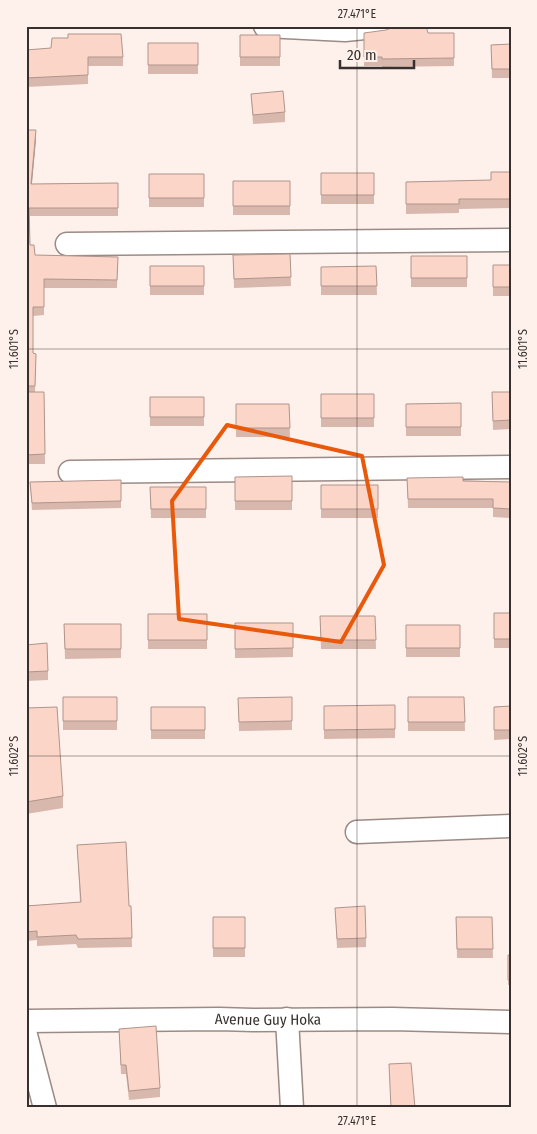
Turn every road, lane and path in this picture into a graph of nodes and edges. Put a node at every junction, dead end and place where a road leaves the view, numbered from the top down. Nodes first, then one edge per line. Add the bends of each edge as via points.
1 (265, 26) edge
2 (384, 26) edge
3 (511, 240) edge
4 (67, 244) dead end
5 (511, 467) edge
6 (70, 472) dead end
7 (511, 826) edge
8 (358, 832) dead end
9 (287, 1019) junction
10 (26, 1021) edge
11 (511, 1022) edge
12 (26, 1035) edge
13 (44, 1108) edge
14 (292, 1108) edge

1 - 2 street via 345,30
3 - 4 street
5 - 6 street
7 - 8 street
9 - 10 street, Avenue Guy Hoka
9 - 11 street, Avenue Guy Hoka
9 - 14 street
12 - 13 street

